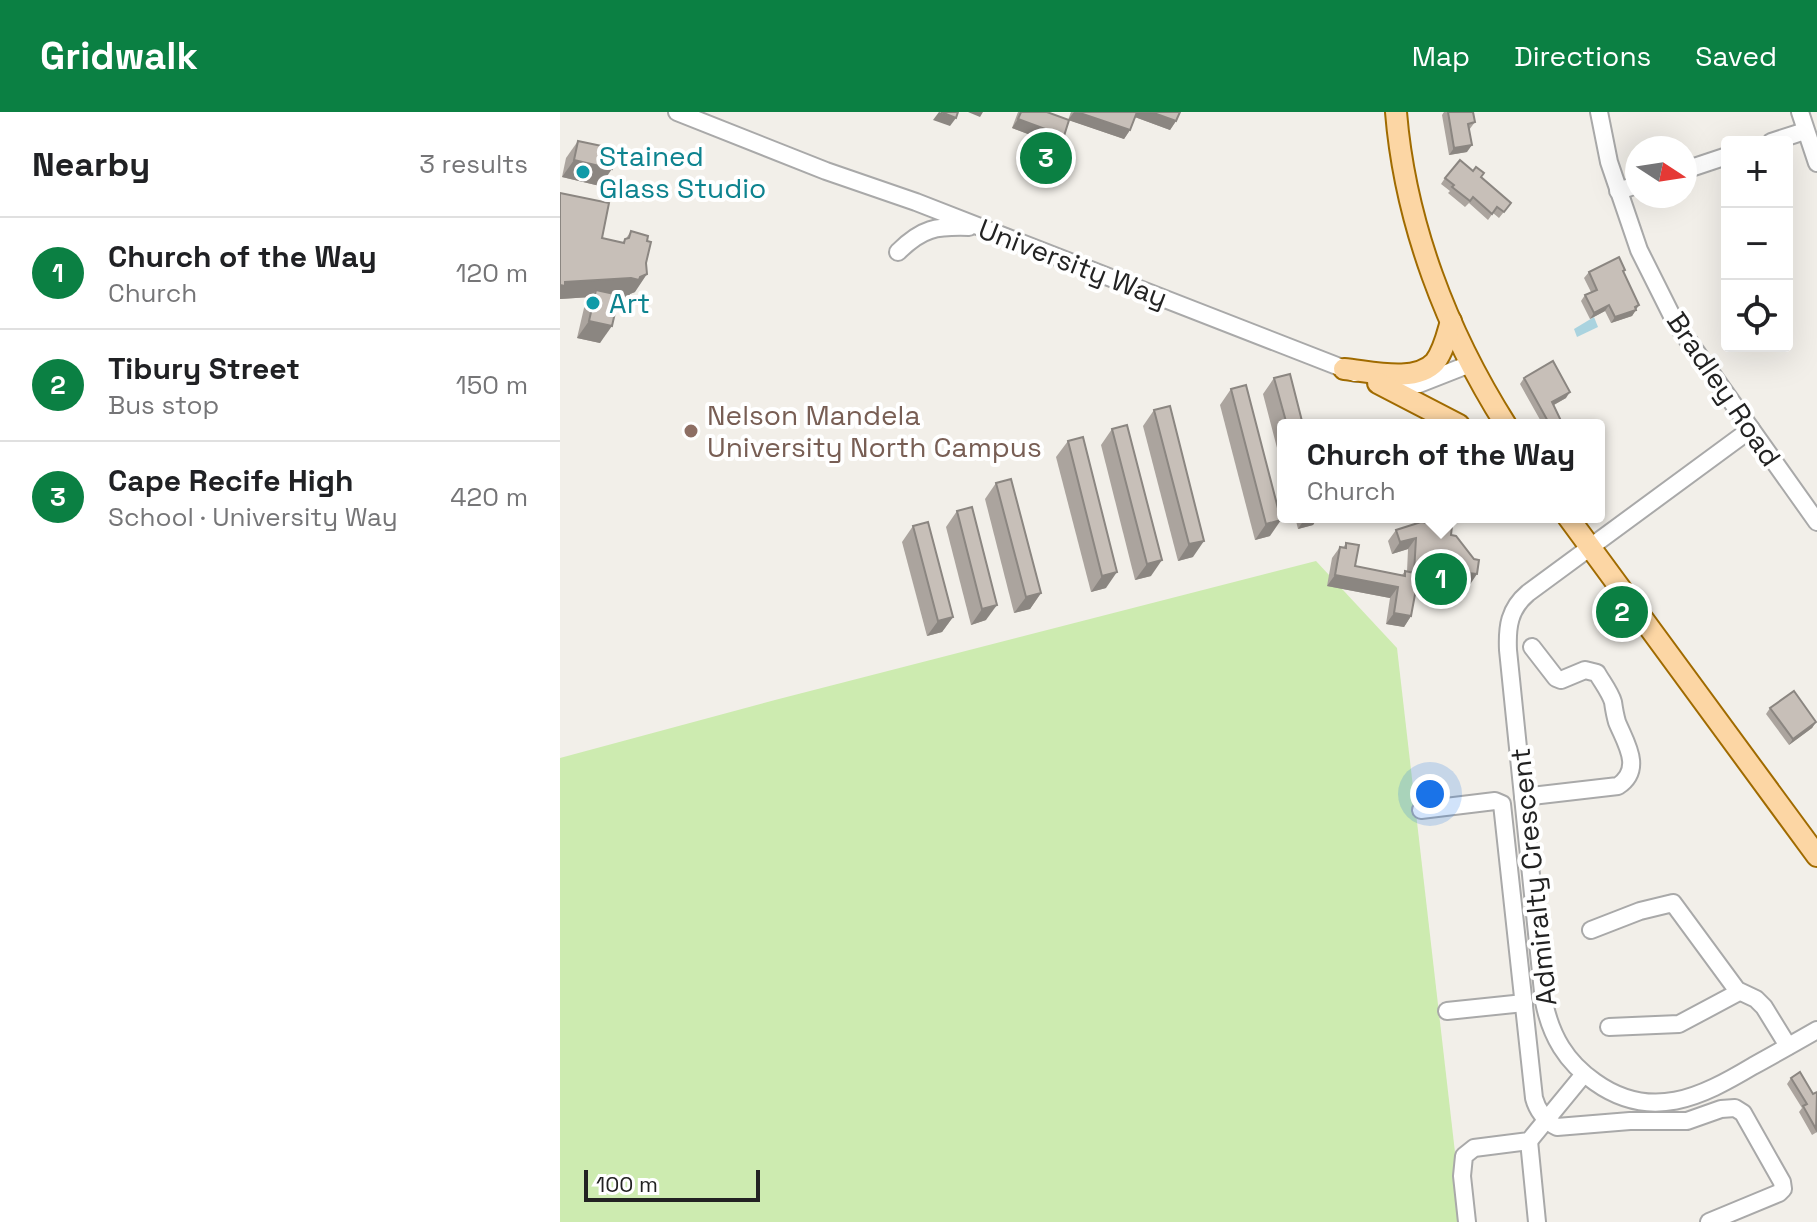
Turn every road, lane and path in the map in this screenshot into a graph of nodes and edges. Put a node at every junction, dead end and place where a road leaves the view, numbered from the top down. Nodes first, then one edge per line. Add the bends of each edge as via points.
1 (677, 112) edge
2 (1396, 112) edge
3 (1599, 112) edge
4 (1800, 112) edge
5 (1805, 131) junction
6 (1790, 136) edge
7 (1721, 158) edge
8 (1817, 163) edge
9 (1697, 166) edge
10 (1625, 189) edge
11 (1618, 191) junction
12 (987, 229) junction
13 (898, 252) dead end
14 (1451, 321) junction
15 (1470, 364) junction
16 (1344, 369) junction
17 (1378, 383) junction
18 (1447, 419) edge
19 (1502, 419) edge
20 (1751, 429) junction
21 (1817, 522) edge
22 (1573, 523) edge
23 (1591, 546) junction
24 (1532, 647) dead end
25 (1523, 797) junction
26 (1421, 810) dead end
27 (1817, 856) edge
28 (1591, 930) dead end
29 (1739, 992) junction
30 (1524, 1003) junction
31 (1447, 1011) dead end
32 (1609, 1027) dead end
33 (1817, 1030) edge
34 (1788, 1046) junction
35 (1584, 1074) junction
36 (1547, 1120) junction
37 (1529, 1141) junction
38 (1467, 1222) edge
39 (1537, 1222) edge
40 (1709, 1222) edge

1 - 12 street, University Way
2 - 14 main road via 1420,233
3 - 11 street, Bradley Road
4 - 5 street
5 - 6 street
5 - 8 street
7 - 9 street
10 - 11 street
11 - 20 street, Bradley Road via 1639,250 1675,322
12 - 13 street via 933,228
12 - 16 street, University Way
14 - 15 main road
14 - 16 main road via 1441,353 1421,371
15 - 17 street, University Way via 1419,384
15 - 19 main road
16 - 17 street, University Way
17 - 18 main road
20 - 21 street, Bradley Road
20 - 23 street, Admiralty Crescent
22 - 23 main road
23 - 25 street, Admiralty Crescent via 1522,597 1509,618
23 - 27 main road
24 - 25 street via 1561,680 1585,670 1597,673 1612,699 1631,757 1628,776 1618,786
25 - 35 street, Admiralty Crescent via 1548,1020 1561,1048
26 - 30 street via 1502,804
28 - 29 street via 1672,902
29 - 32 street via 1679,1024
29 - 34 street via 1759,1002
30 - 31 street
30 - 36 street via 1534,1098
33 - 34 street, Admiralty Crescent
34 - 35 street, Admiralty Crescent via 1708,1092 1671,1102 1626,1098
35 - 36 street
36 - 37 street
36 - 40 street via 1557,1127 1687,1121 1721,1109 1743,1113 1783,1189
37 - 38 street via 1474,1148 1464,1156
37 - 39 street

